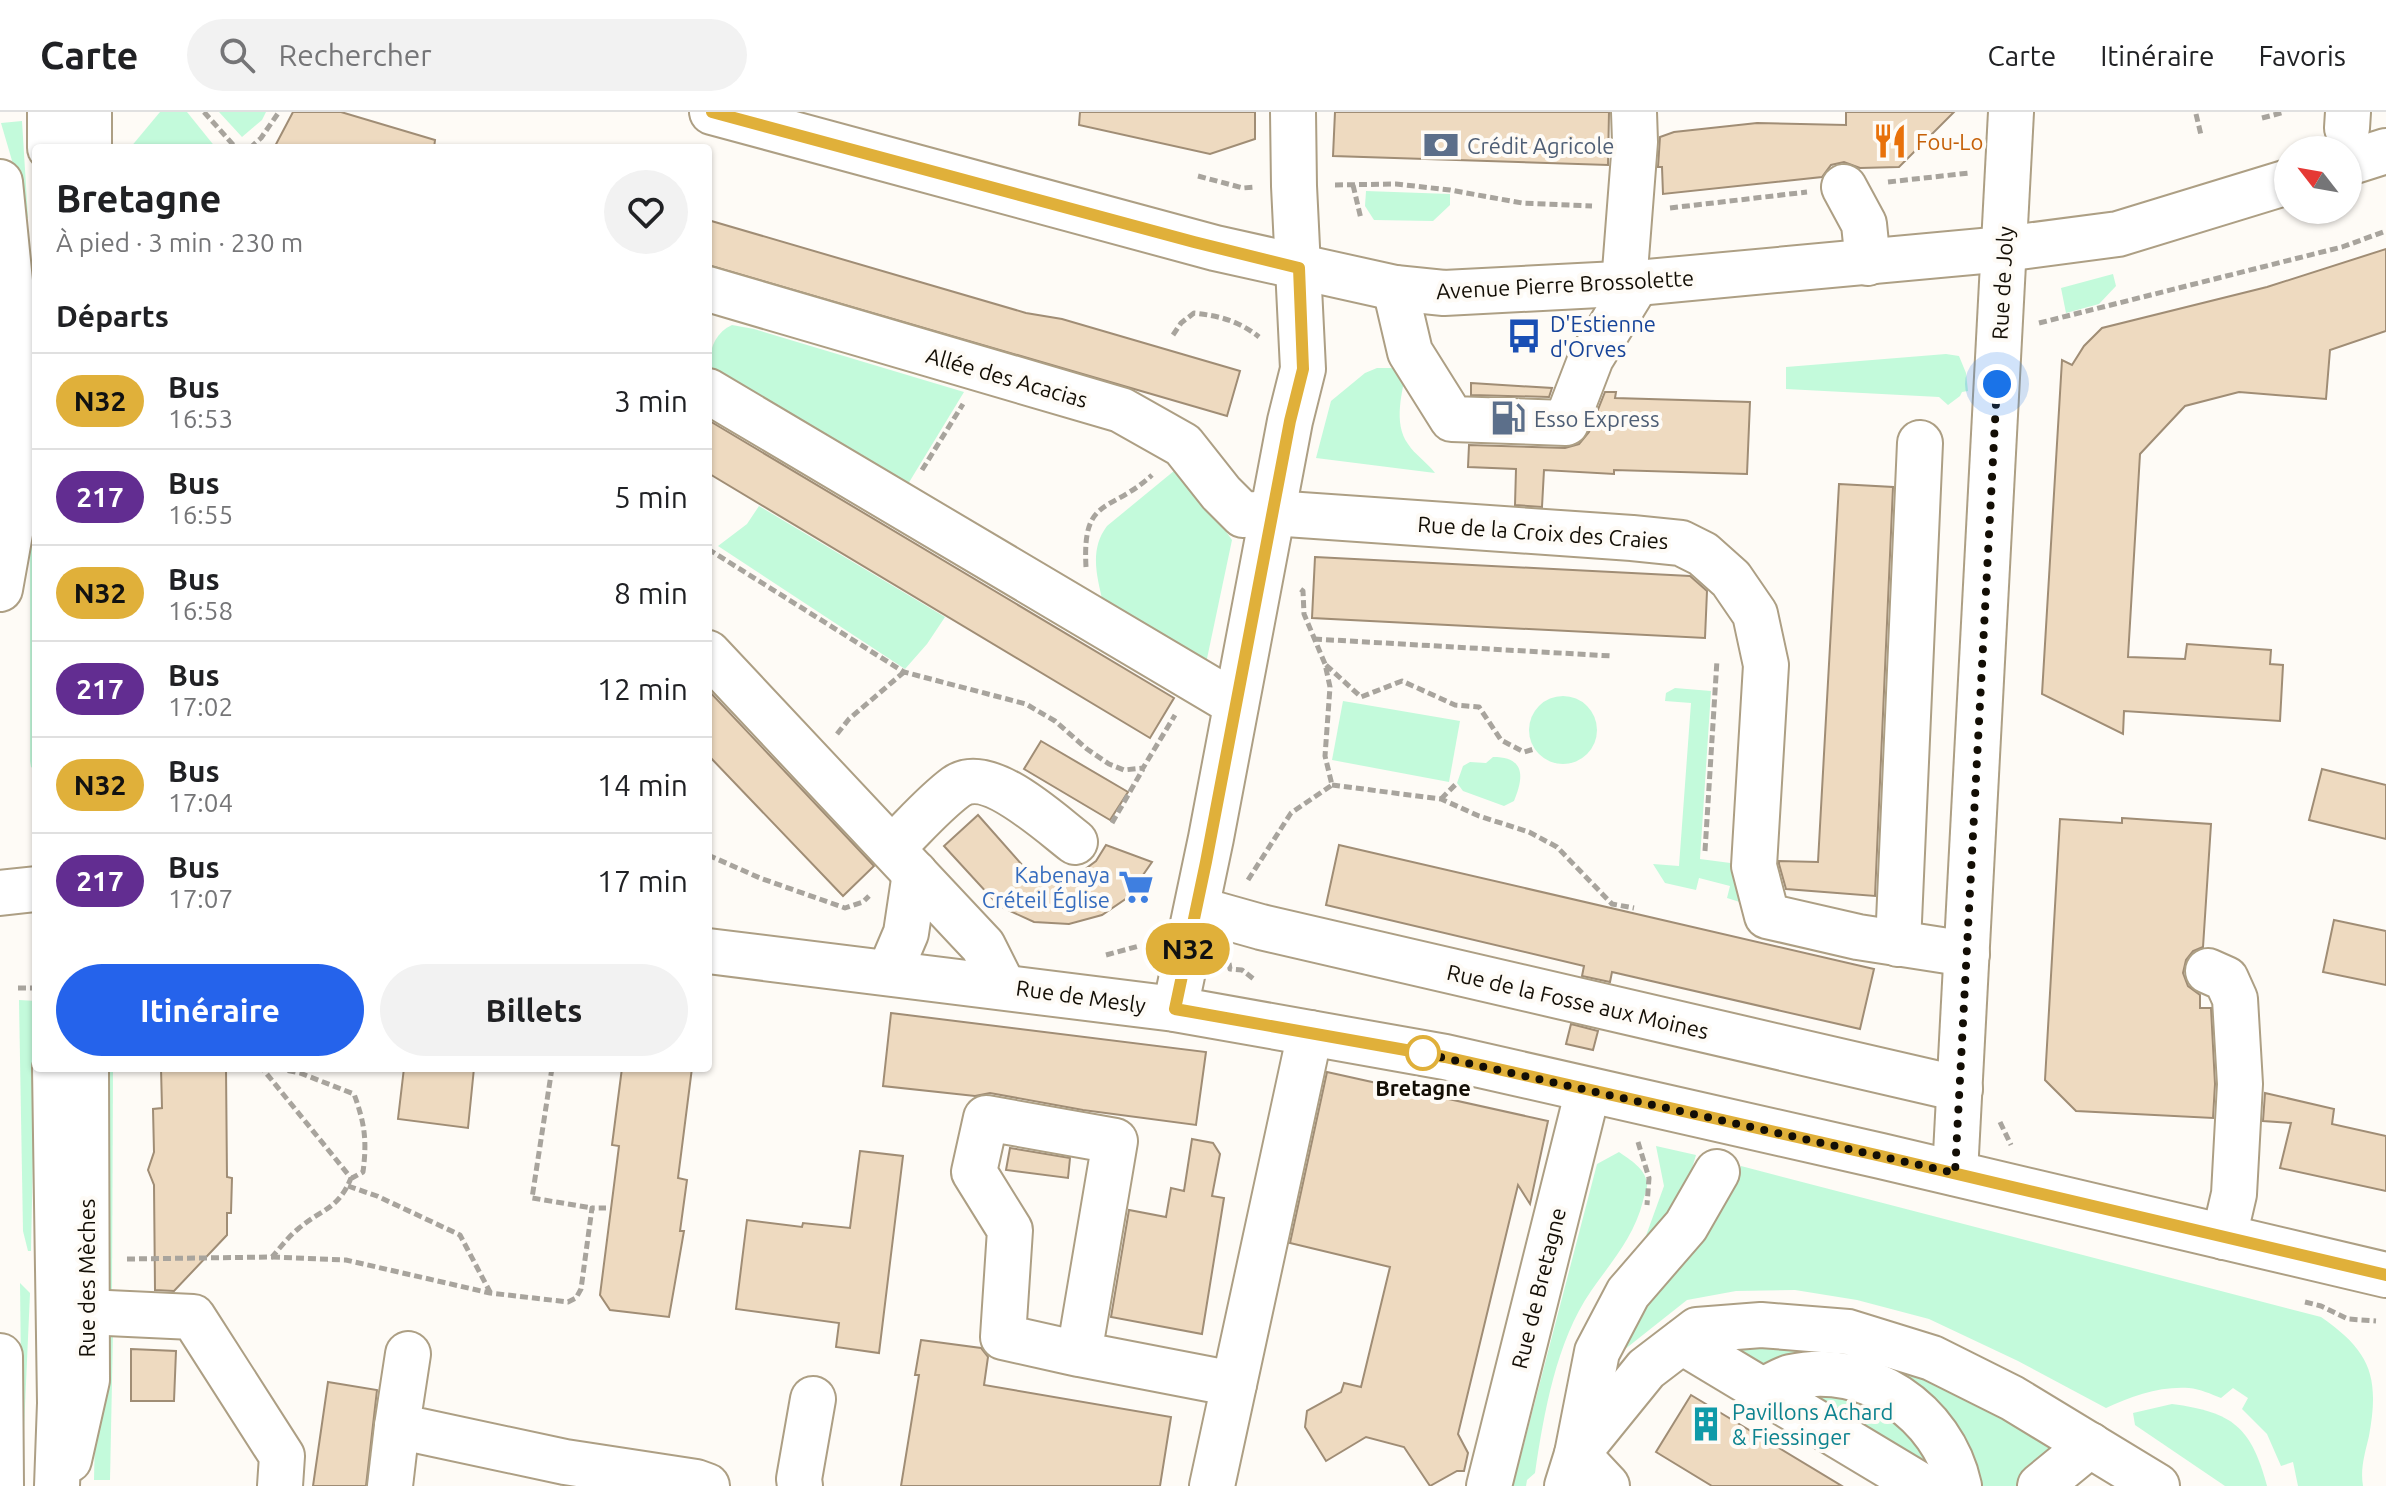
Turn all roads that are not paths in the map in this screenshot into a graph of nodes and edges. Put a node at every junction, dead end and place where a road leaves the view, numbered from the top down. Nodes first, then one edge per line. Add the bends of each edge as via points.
1 (50, 112) edge
2 (89, 112) edge
3 (712, 112) edge
4 (1293, 112) edge
5 (1634, 112) edge
6 (2011, 112) edge
7 (2348, 134) edge
8 (50, 144) edge
9 (89, 144) edge
10 (2386, 151) edge
11 (0, 182) edge
12 (2274, 186) edge
13 (1844, 187) dead end
14 (2004, 249) junction
15 (1868, 263) junction
16 (1299, 268) junction
17 (6, 281) edge
18 (1630, 283) junction
19 (1395, 288) junction
20 (713, 304) edge
21 (712, 393) edge
22 (1920, 443) dead end
23 (1272, 513) junction
24 (0, 589) edge
25 (712, 657) edge
26 (1236, 704) junction
27 (1075, 842) road end
28 (906, 871) junction
29 (32, 889) edge
30 (0, 893) edge
31 (1197, 909) junction
32 (1898, 944) junction
33 (712, 951) edge
34 (1967, 954) junction
35 (2208, 971) dead end
36 (889, 973) junction
37 (1003, 986) junction
38 (1175, 1009) junction
39 (1310, 1033) junction
40 (55, 1072) edge
41 (86, 1072) edge
42 (1960, 1089) junction
43 (1588, 1090) junction
44 (1717, 1172) dead end
45 (1955, 1173) junction
46 (2224, 1237) junction
47 (2386, 1275) edge
48 (86, 1312) junction
49 (1682, 1342) junction
50 (408, 1354) dead end
51 (1079, 1354) junction
52 (0, 1356) edge
53 (1234, 1384) junction
54 (1764, 1390) junction
55 (813, 1399) dead end
56 (397, 1426) junction
57 (2090, 1445) junction
58 (1572, 1470) edge
59 (1, 1486) edge
60 (60, 1486) edge
61 (280, 1486) edge
62 (390, 1486) edge
63 (707, 1486) edge
64 (800, 1486) edge
65 (1212, 1486) edge
66 (1489, 1486) edge
67 (1607, 1486) edge
68 (1922, 1486) edge
69 (1959, 1486) edge
70 (2040, 1486) edge
71 (2157, 1486) edge

1 - 8 street
2 - 9 street
3 - 16 street, Avenue Pierre Brossolette
4 - 16 street via 1281,186
5 - 18 street
6 - 14 street, Rue de Joly
7 - 10 street
11 - 17 street
12 - 14 street, Avenue Pierre Brossolette via 2118,234
13 - 15 street via 1864,224
14 - 15 street, Avenue Pierre Brossolette
14 - 34 street, Rue de Joly
15 - 18 street, Avenue Pierre Brossolette
16 - 19 street, Avenue Pierre Brossolette
16 - 23 street via 1303,369
17 - 24 street via 12,522
18 - 19 street, Avenue Pierre Brossolette via 1459,292
18 - 19 street via 1591,358 1566,423 1452,419 1410,352
20 - 23 street, Allée des Acacias via 983,370 1121,410 1183,445 1243,515
21 - 26 street
22 - 32 street
23 - 26 street
23 - 32 street, Rue de la Croix des Craies via 1632,538 1681,543 1703,554 1731,579 1755,614 1766,665 1754,866 1767,916
25 - 28 street
26 - 31 street
27 - 28 street via 1003,789 986,782 958,785
28 - 36 street via 906,933
28 - 37 street via 983,946
29 - 30 street
31 - 38 street
31 - 42 street, Rue de la Fosse aux Moines
32 - 34 street, Rue de la Croix des Craies
33 - 36 street, Rue de Mesly
34 - 42 street, Rue de Joly
35 - 46 street via 2226,979 2235,999 2240,1084 2234,1194
36 - 37 street, Rue de Mesly
37 - 38 street, Rue de Mesly
38 - 39 street, Rue de Mesly
39 - 43 street, Rue de Mesly
39 - 53 street
40 - 60 street, Rue des Mèches
41 - 48 street, Rue des Mèches
42 - 45 street, Rue de Joly
43 - 45 street, Rue de Mesly
43 - 66 street, Rue de Bretagne
44 - 58 street via 1686,1226 1628,1293 1597,1352
45 - 46 street, Rue de Mesly
46 - 47 street, Rue de Mesly
48 - 60 street, Rue des Mèches via 87,1380
48 - 61 street via 193,1317 282,1456
49 - 54 street
49 - 57 street via 1697,1330 1761,1325 1848,1332 1932,1358
49 - 58 street via 1646,1369
50 - 56 street
51 - 51 street via 1003,1337 1010,1230 974,1172 986,1118 1115,1141
51 - 53 street
52 - 59 street
53 - 65 street
54 - 68 street
54 - 69 street via 1790,1377 1835,1374 1887,1389 1927,1420 1954,1464
55 - 64 street
56 - 62 street
56 - 63 street
57 - 70 street
57 - 71 street
58 - 67 street

